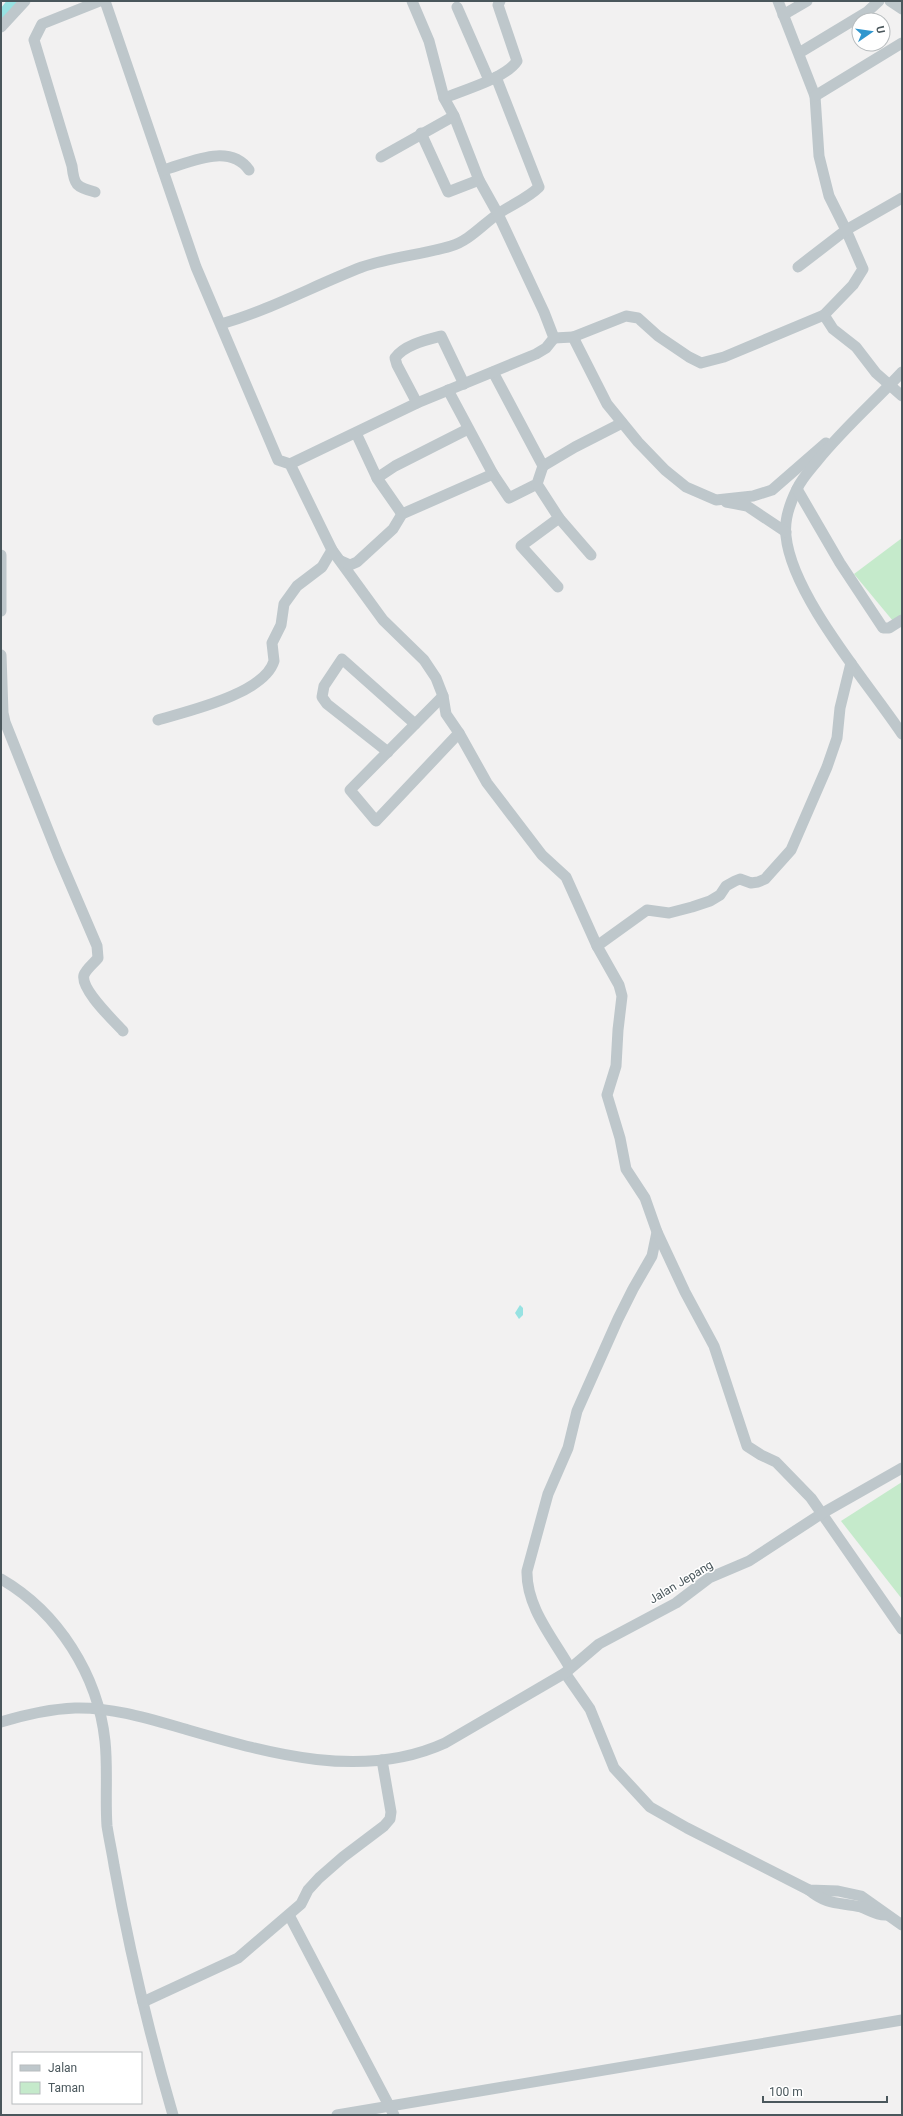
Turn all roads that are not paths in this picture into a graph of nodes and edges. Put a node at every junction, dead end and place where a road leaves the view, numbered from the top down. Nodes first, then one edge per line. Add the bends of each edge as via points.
1 (25, 1) edge
2 (100, 1) edge
3 (104, 1) edge
4 (412, 1) edge
5 (500, 1) edge
6 (778, 1) edge
7 (807, 1) edge
8 (879, 1) edge
9 (890, 1) edge
10 (457, 7) dead end
11 (902, 10) edge
12 (783, 15) junction
13 (1, 27) edge
14 (902, 43) edge
15 (799, 53) junction
16 (492, 78) junction
17 (815, 96) junction
18 (444, 98) junction
19 (454, 116) junction
20 (421, 133) junction
21 (381, 157) dead end
22 (163, 170) junction
23 (249, 170) dead end
24 (479, 180) junction
25 (95, 192) dead end
26 (902, 198) edge
27 (498, 214) junction
28 (846, 230) junction
29 (798, 267) dead end
30 (824, 315) junction
31 (221, 324) junction
32 (573, 336) junction
33 (554, 338) junction
34 (493, 372) junction
35 (902, 372) edge
36 (464, 384) junction
37 (890, 385) junction
38 (448, 390) junction
39 (902, 396) edge
40 (417, 403) junction
41 (622, 423) junction
42 (468, 429) junction
43 (356, 433) junction
44 (840, 434) junction
45 (290, 464) junction
46 (543, 466) junction
47 (493, 474) junction
48 (377, 478) junction
49 (537, 484) junction
50 (797, 489) junction
51 (716, 500) junction
52 (402, 514) junction
53 (559, 518) junction
54 (786, 532) junction
55 (332, 550) junction
56 (1, 555) edge
57 (592, 555) dead end
58 (342, 561) junction
59 (558, 587) dead end
60 (1, 611) edge
61 (902, 620) edge
62 (1, 655) edge
63 (851, 663) junction
64 (443, 696) junction
65 (158, 720) dead end
66 (415, 724) junction
67 (459, 733) junction
68 (902, 734) edge
69 (388, 752) junction
70 (597, 946) junction
71 (123, 1031) dead end
72 (657, 1232) junction
73 (902, 1468) edge
74 (821, 1514) junction
75 (1, 1579) edge
76 (902, 1629) edge
77 (568, 1670) junction
78 (100, 1710) junction
79 (1, 1722) edge
80 (382, 1760) junction
81 (289, 1915) junction
82 (902, 1925) edge
83 (144, 2002) junction
84 (902, 2020) edge
85 (392, 2110) edge
86 (173, 2115) edge
87 (337, 2115) edge

1 - 13 street
2 - 25 street via 42,24 34,40 72,166 74,182
3 - 22 street
4 - 18 street via 428,41
5 - 16 street via 498,5 517,61 514,66
6 - 12 street
7 - 12 street
8 - 15 street via 867,12
9 - 11 street
10 - 16 street
12 - 15 street
14 - 17 street
15 - 17 street
16 - 18 street
16 - 27 street via 539,187 530,196
17 - 28 street via 819,156 828,196
18 - 19 street
19 - 20 street
19 - 24 street
20 - 21 street
20 - 24 street via 448,192
22 - 23 street via 215,156 240,160
22 - 31 street via 196,267
24 - 27 street
26 - 28 street
27 - 31 street via 474,233 453,245 362,267 250,316
27 - 33 street
28 - 29 street
28 - 30 street via 863,271
30 - 32 street via 702,363 658,336 638,318 626,316
30 - 37 street via 833,329 856,347 876,373
31 - 45 street via 240,375 278,460
32 - 33 street
32 - 41 street via 607,404
33 - 34 street via 546,348 536,354
34 - 36 street
34 - 46 street
35 - 37 street
36 - 38 street
36 - 40 street via 441,336 425,340 402,351 395,358
37 - 39 street
37 - 44 street
38 - 40 street
38 - 42 street
40 - 43 street
41 - 46 street
41 - 51 street via 665,470 686,487
42 - 47 street
42 - 48 street via 395,466
43 - 45 street
43 - 48 street
44 - 50 street
44 - 51 street via 796,467 775,489 753,496
45 - 55 street
46 - 49 street
47 - 49 street via 509,498
47 - 52 street
48 - 52 street
49 - 53 street
50 - 54 street via 789,510
50 - 61 street via 840,563 883,628 889,628
51 - 54 street via 747,506
52 - 58 street via 393,529 357,562 350,565
53 - 57 street
53 - 59 street via 521,546
54 - 63 street via 789,550 800,580 814,608
55 - 58 street
55 - 65 street via 322,567 297,586 284,604 281,625 272,643 273,664 262,676 239,693
56 - 60 street
58 - 64 street via 383,620 424,660 436,678
62 - 71 street via 5,722 97,946 98,958 84,973 84,982 93,997
63 - 68 street
63 - 70 street via 840,708 837,738 827,767 791,850 776,867 765,879 758,882 751,883 740,879 735,881 710,901 668,913 647,910
64 - 66 street
64 - 67 street via 446,714
66 - 69 street
66 - 69 street via 342,659 324,686 322,697 327,704
67 - 69 street via 376,821 350,790
67 - 70 street via 487,783 542,855 566,877
70 - 72 street via 619,985 622,996 616,1066 607,1095 626,1169 645,1198
72 - 74 street via 714,1346 747,1446 776,1462 811,1498
72 - 77 street via 652,1256 618,1319 577,1411 568,1448 548,1494 527,1571 526,1581 531,1601
73 - 74 street, Jalan Jepang
74 - 76 street
74 - 77 street, Jalan Jepang via 749,1561 709,1578 676,1603 599,1644
75 - 78 street via 28,1597 59,1627 90,1683
77 - 80 street, Jalan Jepang via 445,1743 424,1752
77 - 82 street via 590,1709 614,1768 650,1807 809,1890 820,1899 887,1915
78 - 79 street, Jalan Jepang via 75,1708 21,1716
78 - 80 street, Jalan Jepang via 143,1717 261,1751 301,1759
78 - 83 street via 107,1767 107,1825
80 - 81 street via 390,1819 319,1878 308,1890 302,1904
81 - 83 street via 238,1958
81 - 85 street
83 - 86 street
84 - 85 street
85 - 87 street

